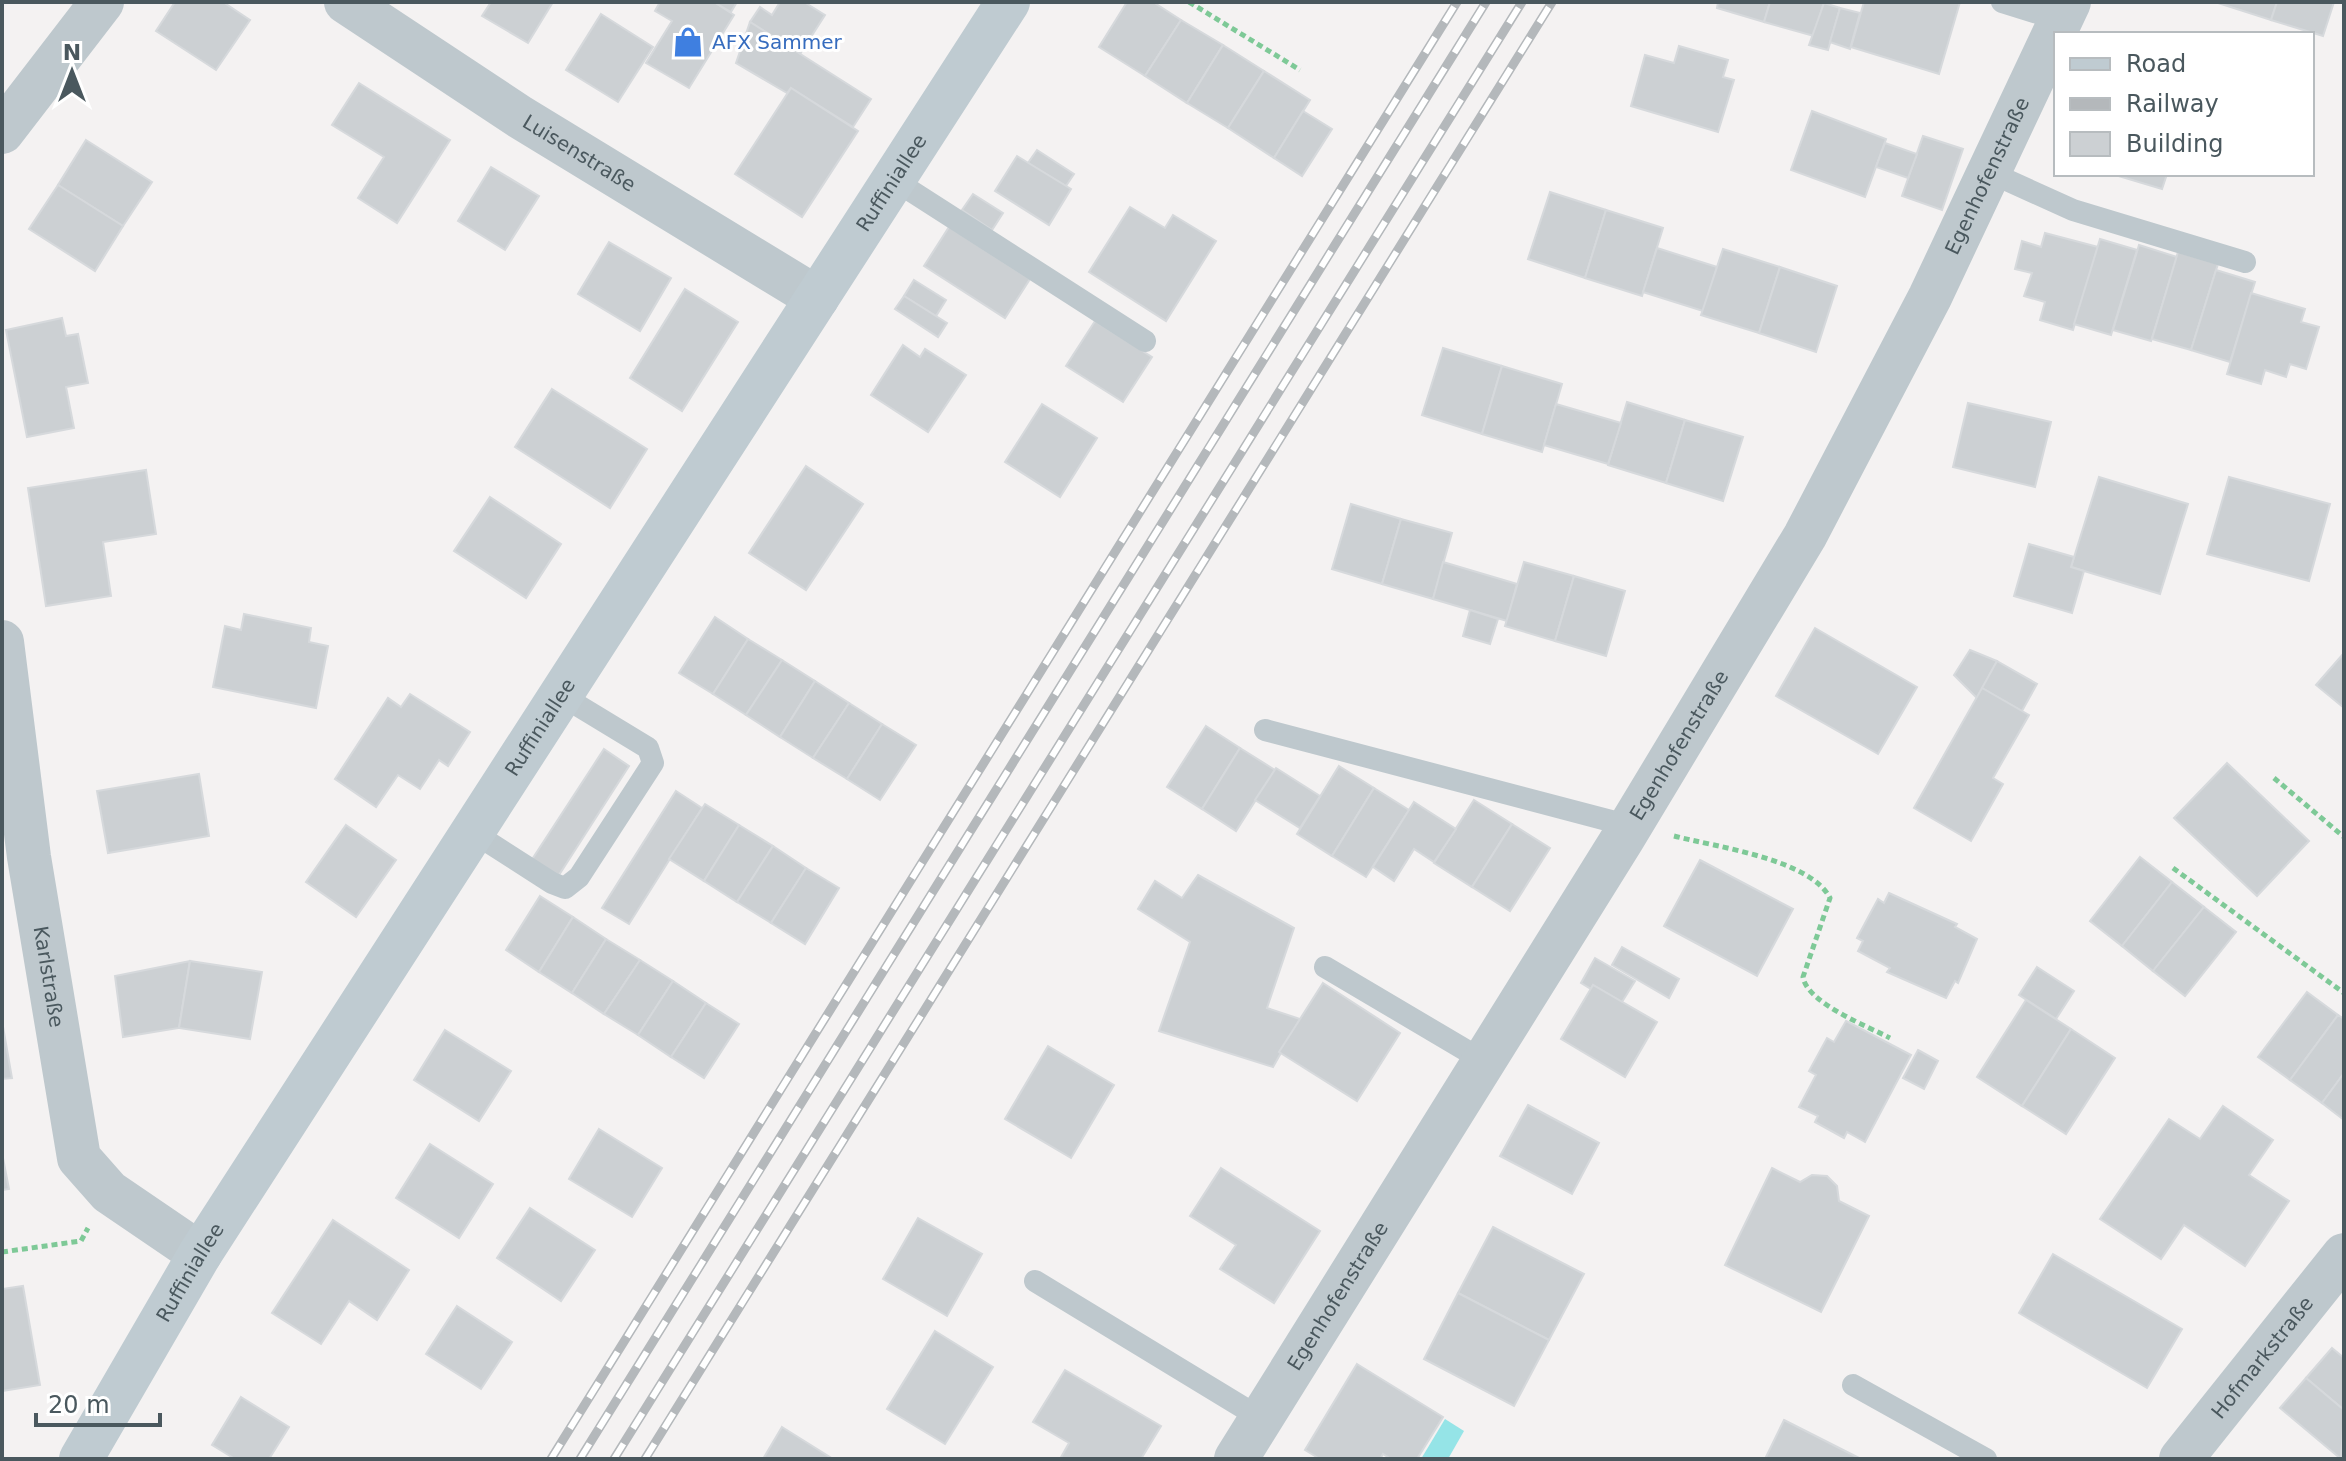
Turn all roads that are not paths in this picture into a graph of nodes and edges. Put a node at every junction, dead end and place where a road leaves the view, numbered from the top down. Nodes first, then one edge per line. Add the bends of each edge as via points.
1 (102, 2) edge
2 (346, 2) edge
3 (1008, 2) edge
4 (2002, 2) edge
5 (2064, 11) edge
6 (2054, 32) edge
7 (2054, 32) edge
8 (2, 132) edge
9 (1989, 172) junction
10 (894, 180) junction
11 (2245, 262) dead end
12 (817, 298) junction
13 (1145, 341) dead end
14 (2, 642) edge
15 (559, 694) junction
16 (1265, 730) dead end
17 (1631, 825) junction
18 (471, 831) junction
19 (1325, 967) dead end
20 (1484, 1061) junction
21 (200, 1254) junction
22 (2343, 1259) edge
23 (1035, 1281) dead end
24 (1853, 1385) dead end
25 (1262, 1419) junction
26 (81, 1459) edge
27 (1236, 1459) edge
28 (1986, 1459) edge
29 (2181, 1459) edge

1 - 8 street
2 - 12 street, Luisenstraße via 520,117
3 - 10 street, Ruffiniallee
4 - 5 lane
5 - 7 street, Egenhofenstraße
6 - 9 street, Egenhofenstraße
9 - 11 lane via 2073,210
9 - 17 street, Egenhofenstraße via 1805,536
10 - 12 street, Ruffiniallee
10 - 13 lane
12 - 15 street, Ruffiniallee
14 - 21 street, Karlstraße via 29,857 79,1158 109,1192
15 - 18 street, Ruffiniallee
15 - 18 lane via 648,748 653,763 588,865 565,888
16 - 17 lane
17 - 20 street, Egenhofenstraße
18 - 21 street, Ruffiniallee
19 - 20 lane
20 - 25 street, Egenhofenstraße
21 - 26 street, Ruffiniallee
22 - 29 street, Hofmarkstraße
23 - 25 lane
24 - 28 lane
25 - 27 street, Egenhofenstraße

